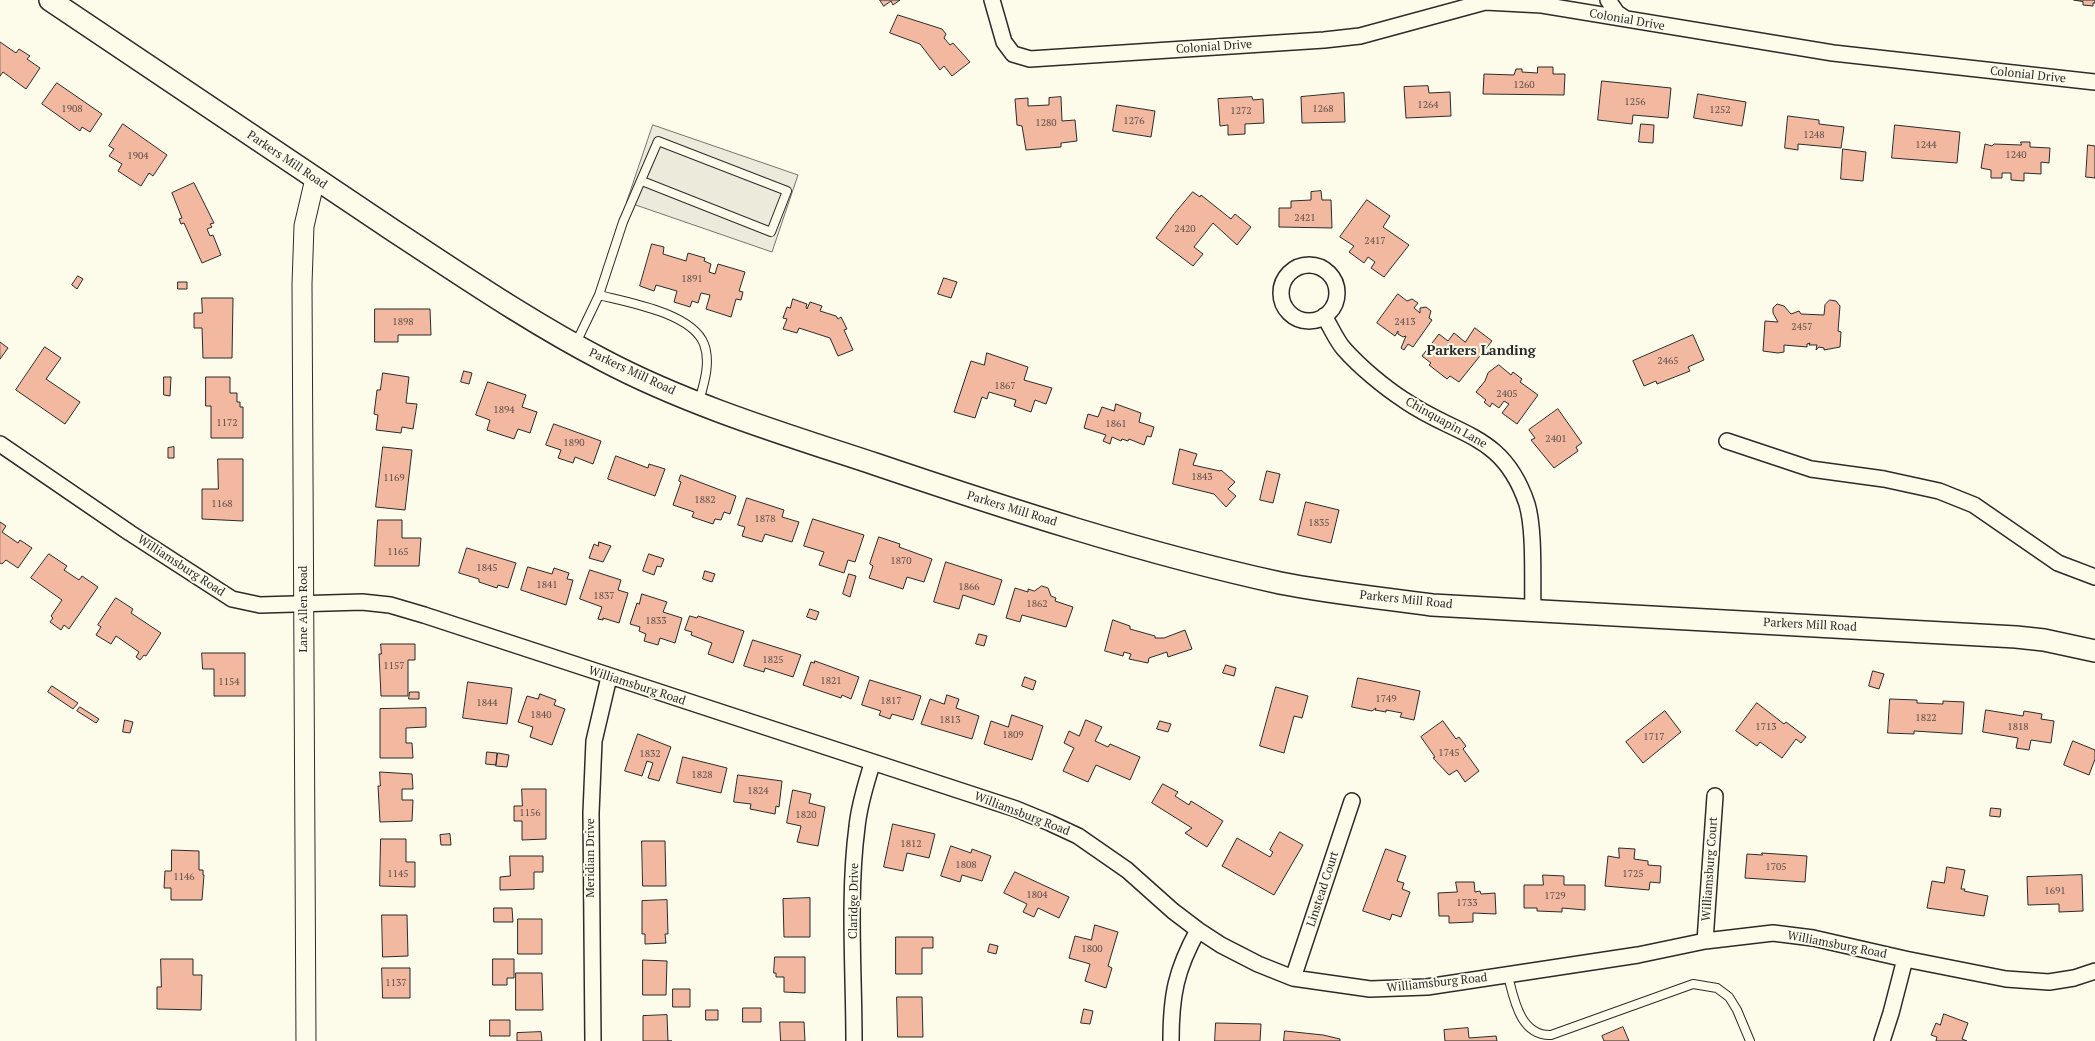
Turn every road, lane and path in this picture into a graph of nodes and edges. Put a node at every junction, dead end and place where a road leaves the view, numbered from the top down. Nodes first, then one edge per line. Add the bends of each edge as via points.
1 (50, 0) edge
2 (992, 0) edge
3 (1608, 0) edge
4 (1487, 1) edge
5 (1626, 19) junction
6 (2095, 82) edge
7 (315, 179) junction
8 (642, 181) junction
9 (598, 294) junction
10 (1324, 316) dead end
11 (575, 345) junction
12 (698, 402) junction
13 (1727, 441) dead end
14 (0, 444) edge
15 (2095, 577) edge
16 (304, 604) junction
17 (1533, 610) junction
18 (2095, 651) edge
19 (609, 676) junction
20 (872, 764) junction
21 (1716, 796) dead end
22 (1352, 801) dead end
23 (1198, 930) junction
24 (1705, 941) junction
25 (1905, 960) junction
26 (2095, 971) edge
27 (1508, 976) junction
28 (1294, 978) junction
29 (306, 1041) edge
30 (593, 1041) edge
31 (854, 1041) edge
32 (1171, 1041) edge
33 (1750, 1041) edge
34 (1882, 1041) edge

1 - 7 main road, Parkers Mill Road
2 - 4 street, Colonial Drive via 1000,34 1013,54 1030,59 1360,36
3 - 5 street
4 - 5 street, Colonial Drive via 1542,5
5 - 6 street, Colonial Drive via 1833,54
7 - 11 main road, Parkers Mill Road via 504,303
7 - 16 street, Lane Allen Road via 304,226 303,246
8 - 8 lane via 658,142 787,191 771,232
8 - 9 lane via 623,222
9 - 11 lane
9 - 12 lane via 659,310 690,327 704,344 707,363
10 - 17 street, Chinquapin Lane via 1343,348 1382,383 1424,413 1478,438 1507,465 1527,506 1532,544
11 - 12 main road, Parkers Mill Road
12 - 17 main road, Parkers Mill Road via 978,499 1280,583 1432,604
13 - 15 street via 1811,469 1884,479 1939,491 1974,505 2058,563
14 - 16 street, Williamsburg Road via 232,599 260,605
16 - 19 street, Williamsburg Road via 362,602 390,605
16 - 29 street, Lane Allen Road
17 - 18 main road, Parkers Mill Road via 2016,637
19 - 20 street, Williamsburg Road
19 - 30 street, Meridian Drive via 594,741 591,804
20 - 23 street, Williamsburg Road via 1016,809 1078,836 1127,870
20 - 31 street, Claridge Drive via 862,797 854,862
21 - 24 street, Williamsburg Court
22 - 28 street, Linstead Court
23 - 28 street, Williamsburg Road via 1258,964
23 - 32 street via 1182,959 1174,990
24 - 25 street, Williamsburg Road via 1773,933 1813,938
24 - 27 street, Williamsburg Road
25 - 26 street, Williamsburg Road via 2006,979 2040,981 2074,978
25 - 34 street
27 - 28 street, Williamsburg Road via 1396,989 1370,989
27 - 33 lane via 1518,1013 1529,1028 1542,1035 1692,984 1717,988 1729,997

